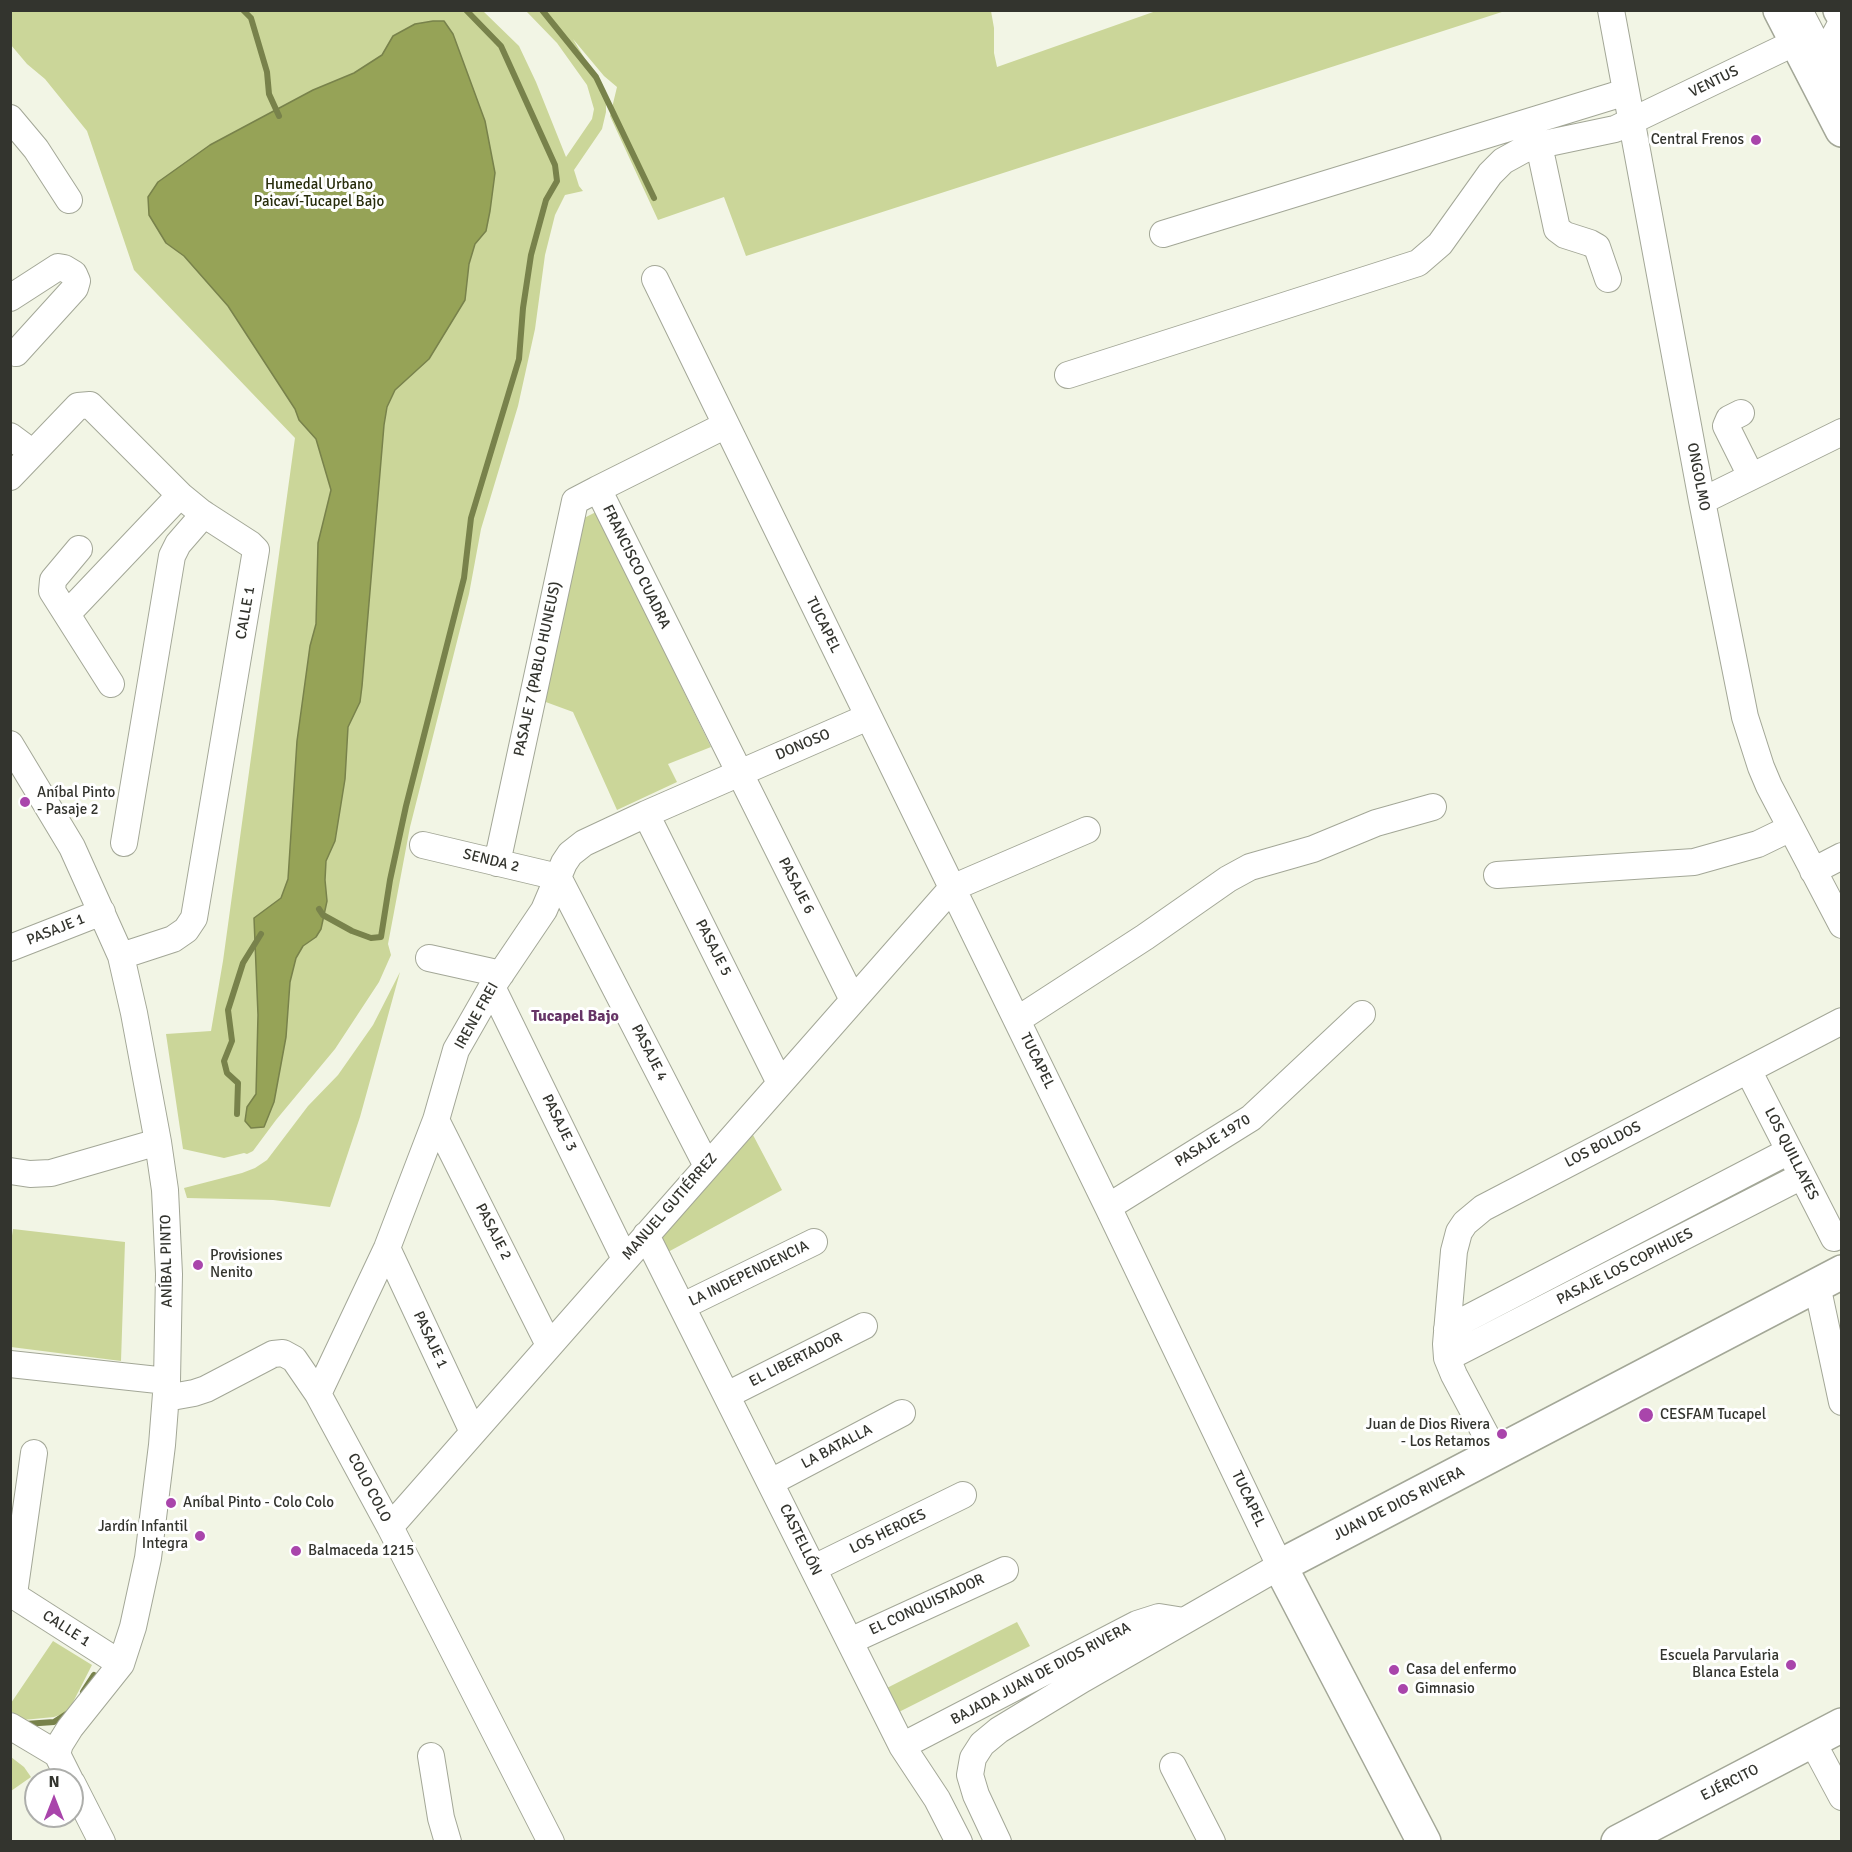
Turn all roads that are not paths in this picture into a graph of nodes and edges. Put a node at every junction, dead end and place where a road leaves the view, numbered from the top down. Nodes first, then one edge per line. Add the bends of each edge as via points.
1 (1611, 10) edge
2 (1780, 10) edge
3 (1812, 10) edge
4 (1842, 22) edge
5 (1798, 26) edge
6 (1838, 62) edge
7 (1626, 92) junction
8 (1842, 93) edge
9 (10, 118) edge
10 (1632, 122) junction
11 (1842, 130) edge
12 (1539, 144) junction
13 (69, 200) dead end
14 (1163, 234) dead end
15 (655, 279) dead end
16 (1608, 279) dead end
17 (10, 298) edge
18 (16, 353) dead end
19 (1068, 375) dead end
20 (1741, 413) dead end
21 (726, 424) junction
22 (1842, 432) edge
23 (10, 436) edge
24 (33, 453) junction
25 (1751, 476) junction
26 (10, 477) edge
27 (597, 489) junction
28 (180, 495) junction
29 (1702, 501) junction
30 (204, 514) junction
31 (79, 549) dead end
32 (67, 614) junction
33 (111, 684) dead end
34 (868, 717) junction
35 (10, 744) edge
36 (739, 773) junction
37 (1433, 807) dead end
38 (646, 814) junction
39 (1791, 828) junction
40 (1087, 830) dead end
41 (124, 843) dead end
42 (423, 845) dead end
43 (1842, 856) edge
44 (496, 863) junction
45 (1813, 871) junction
46 (1497, 875) dead end
47 (558, 877) junction
48 (952, 888) junction
49 (102, 912) junction
50 (1842, 926) edge
51 (10, 948) edge
52 (121, 956) junction
53 (429, 958) dead end
54 (497, 981) junction
55 (853, 1000) junction
56 (1362, 1014) dead end
57 (1017, 1020) junction
58 (1842, 1021) edge
59 (1748, 1070) junction
60 (780, 1083) junction
61 (436, 1120) junction
62 (158, 1142) junction
63 (1789, 1151) junction
64 (707, 1166) junction
65 (10, 1171) edge
66 (1802, 1176) junction
67 (1108, 1207) junction
68 (646, 1235) junction
69 (1834, 1238) dead end
70 (814, 1242) dead end
71 (387, 1248) junction
72 (626, 1258) junction
73 (1829, 1279) edge
74 (683, 1306) junction
75 (864, 1326) dead end
76 (1447, 1329) junction
77 (549, 1345) junction
78 (1447, 1358) junction
79 (10, 1364) edge
80 (166, 1390) junction
81 (1841, 1393) edge
82 (318, 1394) junction
83 (727, 1395) junction
84 (902, 1413) dead end
85 (473, 1432) junction
86 (34, 1453) dead end
87 (1496, 1454) junction
88 (771, 1482) junction
89 (963, 1495) dead end
90 (390, 1527) junction
91 (1280, 1566) junction
92 (814, 1568) junction
93 (1005, 1570) dead end
94 (12, 1594) edge
95 (1184, 1621) junction
96 (850, 1641) junction
97 (121, 1664) junction
98 (1842, 1725) edge
99 (10, 1726) edge
100 (1812, 1741) junction
101 (902, 1746) junction
102 (57, 1754) junction
103 (431, 1756) dead end
104 (1173, 1766) dead end
105 (64, 1768) edge
106 (1842, 1797) edge
107 (84, 1807) edge
108 (102, 1842) edge
109 (448, 1842) edge
110 (551, 1842) edge
111 (959, 1842) edge
112 (998, 1842) edge
113 (1212, 1842) edge
114 (1424, 1842) edge
115 (1618, 1842) edge

1 - 7 street, ONGOLMO
2 - 5 main road
3 - 6 street
4 - 6 street via 1835,35
5 - 8 street
5 - 10 street, VENTUS
5 - 11 main road
7 - 10 street, ONGOLMO
7 - 14 street
9 - 13 street
10 - 12 street, VENTUS
10 - 29 street, ONGOLMO
12 - 16 street via 1557,230 1597,247
12 - 19 street, VENTUS via 1503,161 1440,244 1418,263
15 - 21 street, TUCAPEL
17 - 18 street via 58,267 74,274 77,281
20 - 25 street via 1729,419 1726,426
21 - 27 street, FRANCISCO CUADRA
21 - 34 street, TUCAPEL
22 - 25 street
23 - 24 street
24 - 26 street, CALLE 1
24 - 28 street, CALLE 1 via 78,406 90,405
25 - 29 street
27 - 36 street, FRANCISCO CUADRA
27 - 44 street, PASAJE 7 (PABLO HUNEUS) via 574,501
28 - 30 street, CALLE 1
28 - 32 street
29 - 39 street, ONGOLMO via 1745,717 1761,767
30 - 41 street via 172,556
30 - 52 street, CALLE 1 via 254,546 256,554 194,918 173,939
31 - 32 street via 53,580 52,591
32 - 33 street
34 - 36 street, DONOSO
34 - 48 street, TUCAPEL
35 - 49 street, ANÍBAL PINTO via 72,847
36 - 38 street, IRENE FREI
36 - 55 street, PASAJE 6
37 - 57 street via 1250,867
38 - 47 street, IRENE FREI via 575,849
38 - 60 street, PASAJE 5
39 - 45 street, ONGOLMO
39 - 46 street via 1758,844 1694,862
40 - 48 street
42 - 44 street, SENDA 2
43 - 45 street
44 - 47 street, SENDA 2
45 - 50 street, ONGOLMO
47 - 54 street, IRENE FREI via 544,910
47 - 64 street, PASAJE 4
48 - 55 street, MANUEL GUTIÉRREZ
48 - 57 street, TUCAPEL
49 - 51 street, PASAJE 1
49 - 52 street, ANÍBAL PINTO
52 - 62 street, ANÍBAL PINTO
53 - 54 street
54 - 61 street, IRENE FREI via 456,1050
54 - 72 street, PASAJE 3
55 - 60 street, MANUEL GUTIÉRREZ
56 - 67 street, PASAJE 1970 via 1251,1118
57 - 67 street, TUCAPEL
58 - 59 street, LOS BOLDOS
59 - 63 street, LOS QUILLAYES
59 - 76 street, LOS BOLDOS via 1473,1215 1464,1223 1456,1241
60 - 64 street, MANUEL GUTIÉRREZ
61 - 71 street, IRENE FREI
61 - 77 street, PASAJE 2
62 - 65 street via 51,1173
62 - 80 street, ANÍBAL PINTO via 168,1232
63 - 66 street, LOS QUILLAYES
63 - 76 street, PASAJE LOS COPIHUES
64 - 68 street, MANUEL GUTIÉRREZ
66 - 69 street, LOS QUILLAYES
66 - 78 street, PASAJE LOS COPIHUES
67 - 91 street, TUCAPEL
68 - 72 street, MANUEL GUTIÉRREZ
68 - 74 street, CASTELLÓN
70 - 74 street, LA INDEPENDENCIA
71 - 82 street, IRENE FREI
71 - 85 street, PASAJE 1
72 - 77 street, MANUEL GUTIÉRREZ
73 - 81 street
73 - 87 main road, JUAN DE DIOS RIVERA
74 - 83 street, CASTELLÓN
75 - 83 street, EL LIBERTADOR
76 - 78 street, LOS BOLDOS
77 - 85 street, MANUEL GUTIÉRREZ
78 - 87 street
79 - 80 street, COLO COLO
80 - 82 street, COLO COLO via 194,1393 278,1353 294,1359
80 - 97 street, ANÍBAL PINTO via 148,1558
82 - 90 street, COLO COLO
83 - 88 street, CASTELLÓN
84 - 88 street, LA BATALLA
85 - 90 street, MANUEL GUTIÉRREZ
86 - 94 street
87 - 91 main road, JUAN DE DIOS RIVERA
88 - 92 street, CASTELLÓN
89 - 92 street, LOS HEROES
90 - 110 street, COLO COLO
91 - 95 street, JUAN DE DIOS RIVERA
91 - 114 main road, TUCAPEL
92 - 96 street, CASTELLÓN
93 - 96 street, EL CONQUISTADOR
94 - 97 street, CALLE 1
95 - 101 street, BAJADA JUAN DE DIOS RIVERA via 1159,1617 1137,1624
95 - 112 street, JUAN DE DIOS RIVERA via 999,1730 982,1744 973,1758 970,1775
96 - 101 street, CASTELLÓN
97 - 102 street, ANÍBAL PINTO via 70,1728
98 - 100 main road, EJÉRCITO
99 - 102 street
100 - 106 street
100 - 115 main road, EJÉRCITO
101 - 111 street, CASTELLÓN via 937,1799
102 - 105 street
103 - 109 street
104 - 113 street
107 - 108 street

